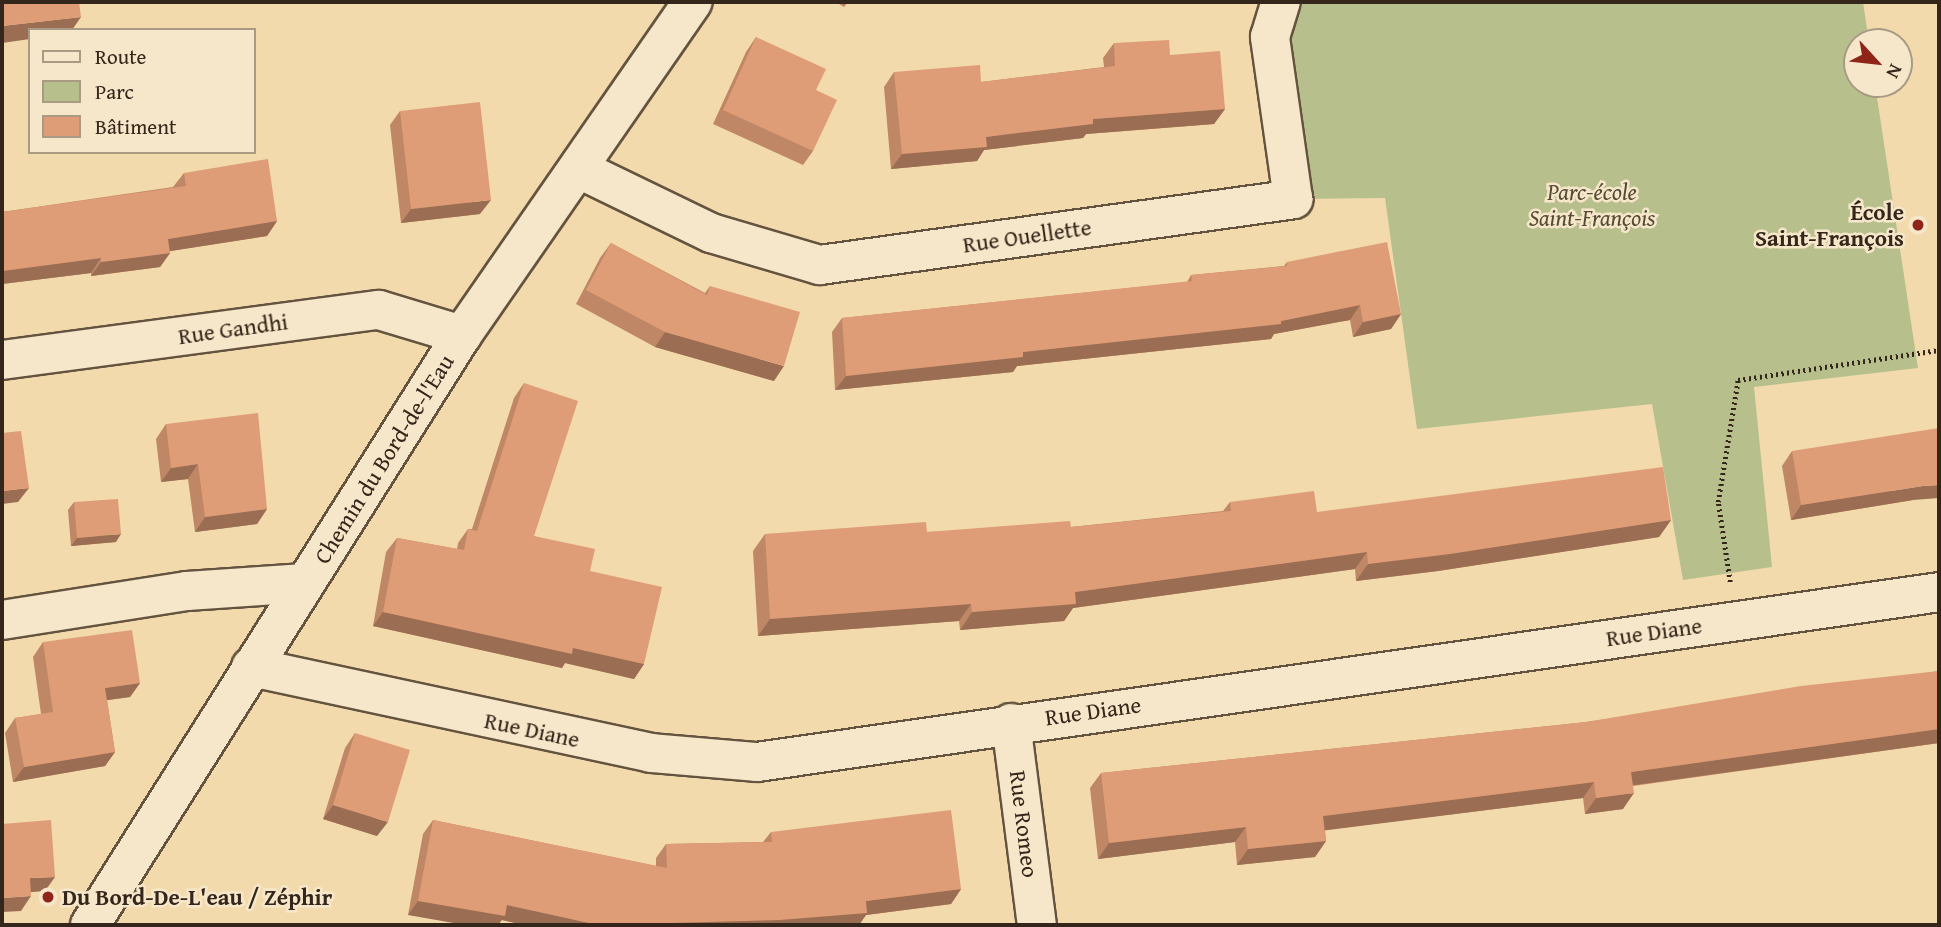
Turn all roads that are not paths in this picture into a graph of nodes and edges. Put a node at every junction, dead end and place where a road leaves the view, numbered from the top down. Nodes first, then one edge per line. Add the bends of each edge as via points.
1 (693, 2) edge
2 (1281, 2) edge
3 (579, 169) junction
4 (462, 335) junction
5 (2, 360) edge
6 (305, 583) junction
7 (1939, 592) edge
8 (2, 620) edge
9 (251, 667) junction
10 (1011, 723) junction
11 (90, 925) edge
12 (1037, 925) edge

1 - 3 street, Chemin du Bord-de-l'Eau
2 - 3 street, Rue Ouellette via 1270,37 1293,200 820,265 711,233
3 - 4 street, Chemin du Bord-de-l'Eau
4 - 5 street, Rue Gandhi via 380,310
4 - 6 street, Chemin du Bord-de-l'Eau
6 - 8 street via 187,591
6 - 9 street, Chemin du Bord-de-l'Eau
7 - 10 street, Rue Diane
9 - 10 street, Rue Diane via 530,730 651,753 744,761
9 - 11 street, Chemin du Bord-de-l'Eau
10 - 12 street, Rue Romeo

